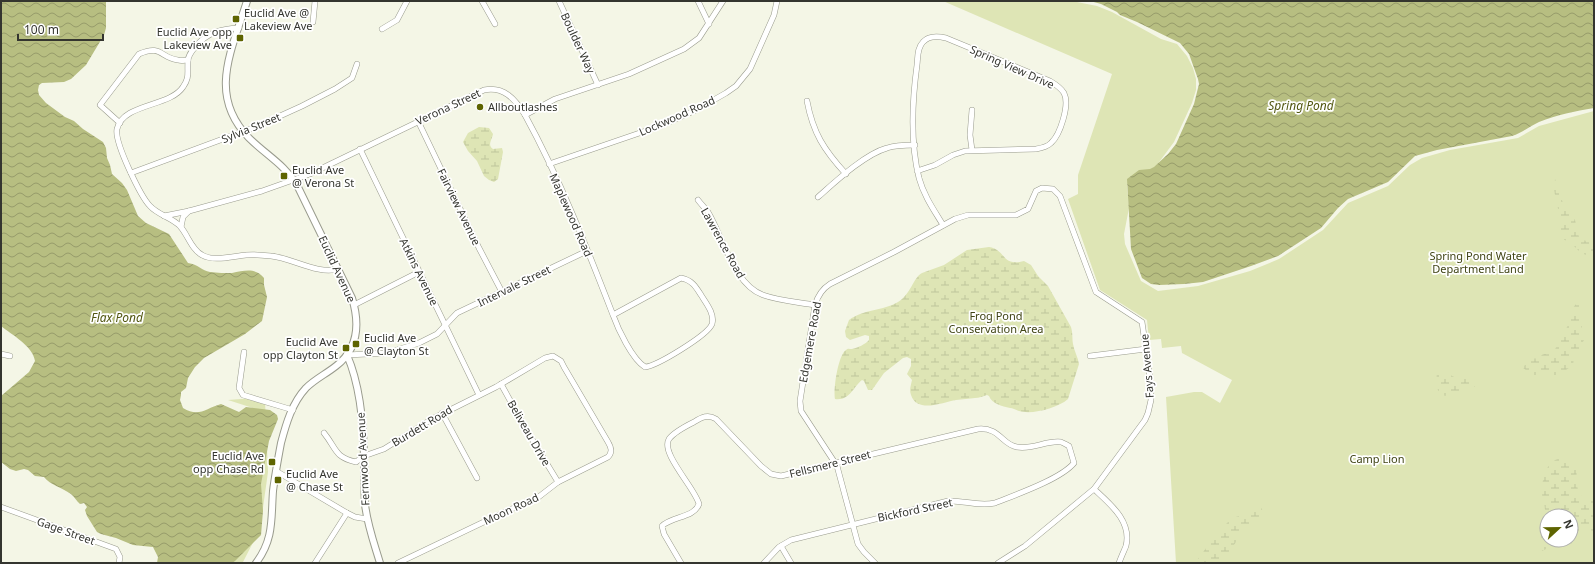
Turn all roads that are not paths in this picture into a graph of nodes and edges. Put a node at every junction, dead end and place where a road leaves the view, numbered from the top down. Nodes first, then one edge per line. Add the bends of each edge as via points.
1 (247, 1) edge
2 (315, 1) edge
3 (407, 1) edge
4 (482, 1) edge
5 (559, 1) edge
6 (698, 1) edge
7 (723, 1) edge
8 (777, 1) edge
9 (313, 22) dead end
10 (495, 24) dead end
11 (709, 24) junction
12 (239, 28) junction
13 (382, 29) dead end
14 (188, 60) junction
15 (357, 64) dead end
16 (598, 85) junction
17 (807, 101) dead end
18 (972, 110) dead end
19 (525, 116) junction
20 (418, 121) junction
21 (120, 124) junction
22 (243, 131) junction
23 (915, 145) junction
24 (360, 149) junction
25 (972, 150) junction
26 (549, 164) junction
27 (918, 171) junction
28 (131, 173) junction
29 (846, 174) junction
30 (293, 180) junction
31 (1050, 188) joint
32 (818, 197) dead end
33 (698, 200) dead end
34 (189, 211) junction
35 (164, 216) junction
36 (943, 225) junction
37 (180, 227) junction
38 (587, 251) junction
39 (338, 269) junction
40 (419, 272) junction
41 (502, 292) junction
42 (354, 305) junction
43 (815, 305) junction
44 (613, 315) junction
45 (445, 324) junction
46 (1146, 348) junction
47 (244, 352) dead end
48 (1, 354) edge
49 (347, 355) junction
50 (10, 356) dead end
51 (1090, 356) dead end
52 (501, 384) junction
53 (478, 395) junction
54 (293, 410) junction
55 (442, 413) junction
56 (598, 424) joint
57 (324, 433) dead end
58 (364, 456) junction
59 (836, 464) junction
60 (1069, 469) joint
61 (276, 471) junction
62 (477, 478) dead end
63 (558, 482) junction
64 (1094, 489) junction
65 (1, 507) edge
66 (347, 513) junction
67 (367, 518) junction
68 (853, 523) junction
69 (781, 546) junction
70 (119, 563) edge
71 (256, 563) edge
72 (315, 563) edge
73 (380, 563) edge
74 (398, 563) edge
75 (681, 563) edge
76 (764, 563) edge
77 (790, 563) edge
78 (875, 563) edge
79 (998, 563) edge
80 (1119, 563) edge

1 - 12 street, Euclid Avenue
2 - 9 street
3 - 13 street via 397,20
4 - 10 street
5 - 16 street, Boulder Way
6 - 11 street
7 - 11 street
8 - 26 street, Lockwood Road via 774,15 750,69 736,86 696,110 660,126
11 - 16 street via 699,38 684,49 636,72
12 - 14 street via 214,32 202,40 191,52
12 - 22 street, Euclid Avenue via 226,71 225,95 230,112
14 - 21 street via 188,80 179,94 124,117
14 - 21 street via 178,60 161,52 148,50 139,54 100,104
15 - 22 street, Sylvia Street via 352,78 335,89
16 - 19 street via 555,99
17 - 29 street via 817,136 825,150
18 - 25 street
19 - 20 street, Verona Street via 510,95 490,89
19 - 26 street, Maplewood Road
20 - 24 street, Verona Street
20 - 41 street, Fairview Avenue
21 - 28 street via 117,130 120,147
22 - 28 street, Sylvia Street
22 - 30 street, Euclid Avenue via 282,166
23 - 25 street, Spring View Drive via 912,116 918,52 926,39 935,36 952,40 1050,81 1061,89 1066,98 1065,113 1057,133 1045,147
23 - 27 street, Spring View Drive
23 - 29 street via 885,148
24 - 30 street, Verona Street
24 - 40 street, Atkins Avenue
25 - 27 street, Spring View Drive via 958,153
26 - 38 street, Maplewood Road
27 - 36 street, Spring View Drive via 924,193
28 - 35 street via 149,205
29 - 32 street
30 - 34 street, Verona Street
30 - 39 street, Euclid Avenue
31 - 36 street, Edgemere Road via 1038,189 1028,209 1016,215 968,215
31 - 46 street, Fays Avenue via 1060,196 1096,292 1140,320 1144,329
33 - 43 street, Lawrence Road via 708,212 737,272 747,285 762,295
34 - 35 street, Verona Street
34 - 37 street
35 - 37 street
36 - 43 street, Edgemere Road via 830,284 821,292
37 - 39 street via 194,249 208,257 272,256 328,271
38 - 41 street, Intervale Street
38 - 44 street, Maplewood Road
39 - 42 street, Euclid Avenue
40 - 42 street
40 - 45 street, Atkins Avenue
41 - 45 street, Intervale Street via 457,313
42 - 49 street, Euclid Avenue via 357,328 354,345
43 - 59 street, Edgemere Road via 800,407
44 - 44 street, Maplewood Road via 681,278 695,285 709,309 712,320 702,335 667,358 645,367 634,356
45 - 49 street, Intervale Street via 437,334 397,351 374,355
45 - 53 street, Atkins Avenue
46 - 51 street
46 - 64 street, Fays Avenue via 1151,400 1148,413 1142,426
47 - 54 street via 239,388 243,395
48 - 50 street
49 - 54 street, Euclid Avenue via 307,387
49 - 58 street, Fernwood Avenue via 355,375
52 - 53 street, Burdett Road
52 - 56 street, Burdett Road via 545,358 553,356 561,362
52 - 63 street, Beliveau Drive
53 - 55 street, Burdett Road
54 - 61 street, Euclid Avenue via 284,431
55 - 58 street, Burdett Road via 384,449
55 - 62 street
56 - 63 street, Moon Road via 611,446 611,454
57 - 58 street, Burdett Road via 337,454 343,458 356,462
58 - 67 street, Fernwood Avenue
59 - 60 street, Fellsmere Street via 984,428 1017,447 1028,448 1061,442 1069,446 1074,463
59 - 68 street, Edgemere Road
59 - 75 street, Fellsmere Street via 781,476 771,474 760,466 712,416 704,416 672,435 667,447 670,455 699,504 692,513 666,522 662,527
60 - 68 street, Bickford Street via 988,505 948,501
61 - 66 street
61 - 71 street, Euclid Avenue via 271,531
63 - 74 street, Moon Road via 536,499
64 - 79 street, Fays Avenue via 1025,546
64 - 80 street via 1117,511 1124,523 1127,538
65 - 70 street, Gage Street via 116,549 120,557
66 - 67 street
66 - 72 street
67 - 73 street, Fernwood Avenue
68 - 69 street, Bickford Street via 790,540
68 - 78 street, Edgemere Road via 860,548
69 - 76 street, Bickford Street
69 - 77 street

